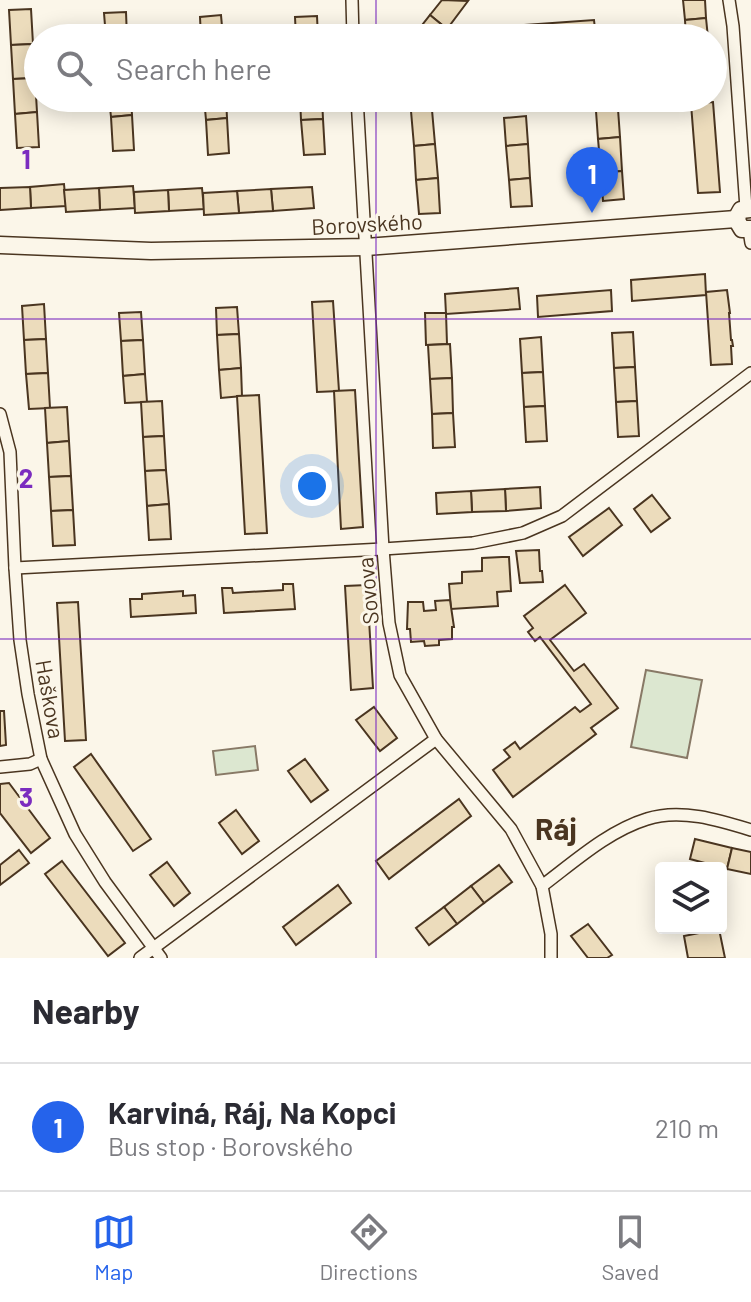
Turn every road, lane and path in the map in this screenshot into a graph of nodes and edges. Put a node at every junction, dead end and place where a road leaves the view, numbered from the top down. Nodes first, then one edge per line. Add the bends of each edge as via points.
1 (352, 0) edge
2 (729, 0) edge
3 (353, 24) edge
4 (358, 112) edge
5 (747, 223) edge
6 (0, 245) edge
7 (366, 247) junction
8 (751, 373) edge
9 (0, 414) edge
10 (383, 549) junction
11 (15, 568) junction
12 (436, 739) junction
13 (41, 759) junction
14 (0, 767) edge
15 (751, 830) edge
16 (542, 886) junction
17 (157, 953) edge
18 (140, 958) edge
19 (551, 958) edge

1 - 3 street
2 - 5 street
4 - 7 street, Sovova
5 - 7 main road, Borovského
6 - 7 main road, Borovského via 151,251
7 - 10 street, Sovova
8 - 10 street via 562,516 523,533 473,543
9 - 11 street, Haškova via 10,452
10 - 11 street
10 - 12 street, Sovova via 400,675
11 - 13 street, Haškova via 20,640
12 - 16 street, Sovova via 511,829
12 - 17 street
13 - 14 street
13 - 17 street, Haškova via 75,834
15 - 16 street via 715,819 648,818 618,831
16 - 19 street, Sovova
17 - 18 street

